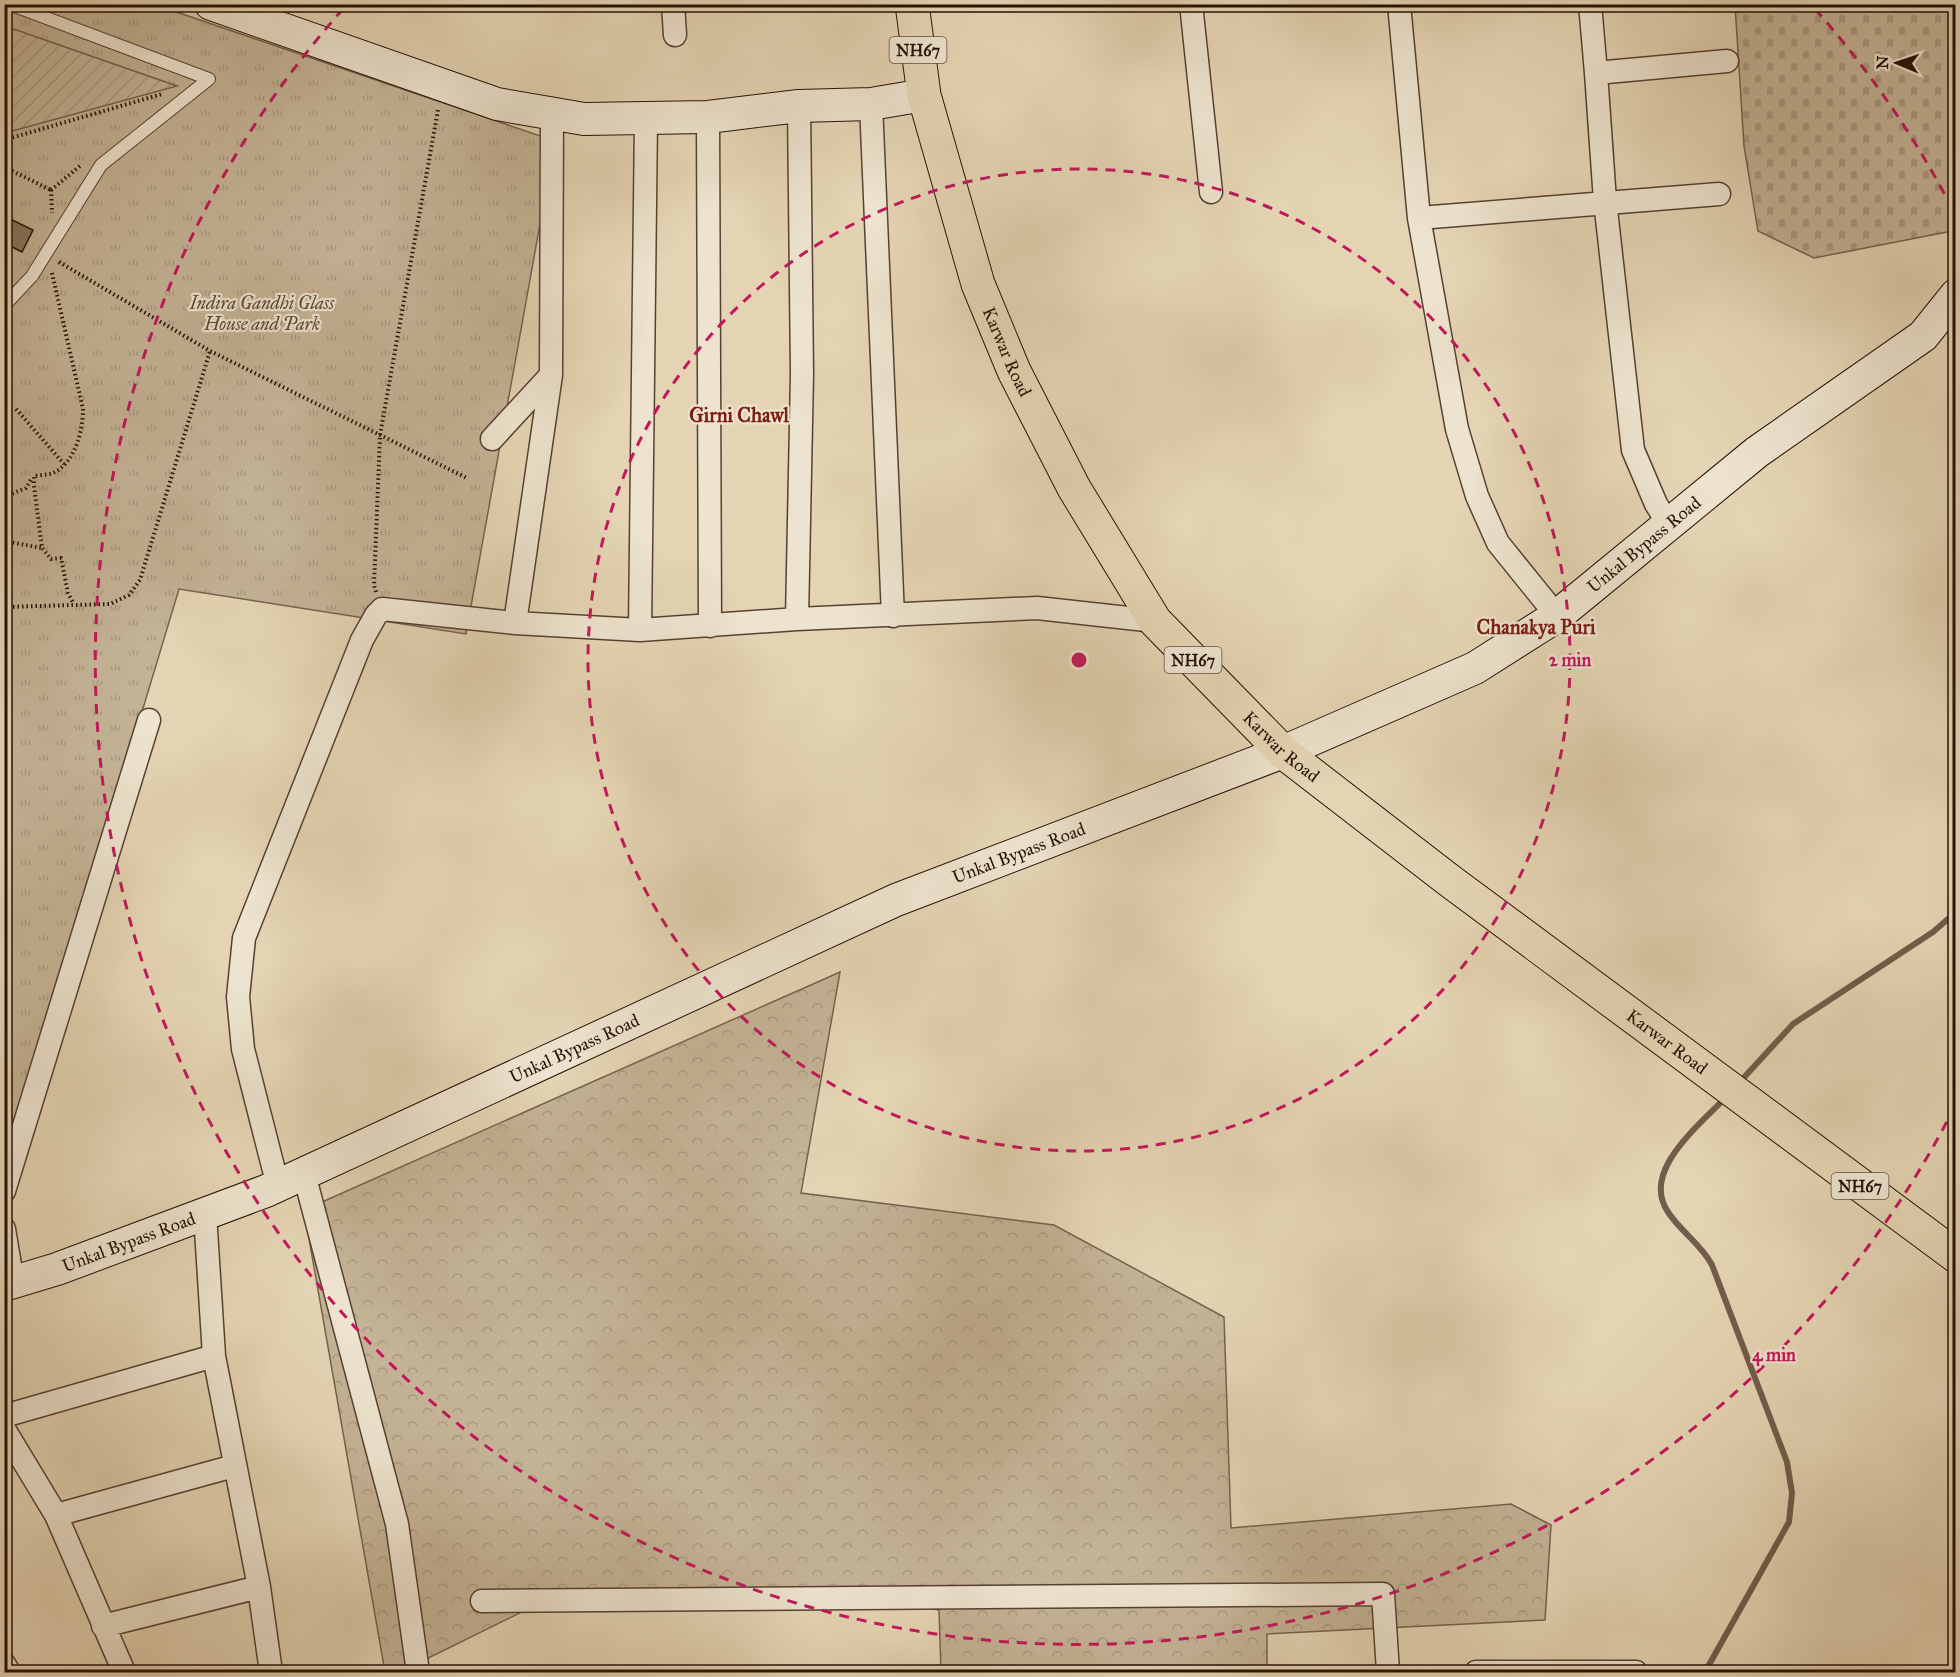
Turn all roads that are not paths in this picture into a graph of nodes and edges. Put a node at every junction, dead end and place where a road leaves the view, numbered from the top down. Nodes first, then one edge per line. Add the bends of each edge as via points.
1 (9, 4) edge
2 (211, 4) edge
3 (673, 4) edge
4 (912, 4) edge
5 (1191, 4) edge
6 (1399, 4) edge
7 (1590, 4) edge
8 (675, 35) dead end
9 (1727, 61) dead end
10 (1596, 73) junction
11 (924, 95) junction
12 (871, 104) junction
13 (799, 106) junction
14 (552, 114) junction
15 (708, 117) junction
16 (646, 118) junction
17 (1211, 192) dead end
18 (1719, 194) dead end
19 (1605, 201) junction
20 (1419, 218) junction
21 (1956, 295) edge
22 (4, 306) edge
23 (551, 375) junction
24 (492, 439) dead end
25 (1669, 525) junction
26 (893, 616) junction
27 (1557, 616) junction
28 (797, 620) junction
29 (1155, 621) junction
30 (515, 623) junction
31 (710, 626) junction
32 (640, 630) junction
33 (149, 720) dead end
34 (1283, 752) junction
35 (291, 1180) junction
36 (4, 1191) edge
37 (205, 1214) junction
38 (4, 1229) edge
39 (1956, 1256) edge
40 (8, 1284) edge
41 (214, 1356) junction
42 (4, 1416) edge
43 (4, 1429) edge
44 (234, 1466) junction
45 (56, 1515) junction
46 (259, 1587) junction
47 (482, 1601) dead end
48 (103, 1626) junction
49 (4, 1664) edge
50 (9, 1672) edge
51 (124, 1672) edge
52 (272, 1672) edge
53 (418, 1672) edge
54 (1388, 1672) edge
55 (1476, 1672) edge
56 (1511, 1672) edge
57 (1636, 1672) edge

1 - 22 lane via 209,79 100,165 32,276
2 - 14 main road via 497,104
3 - 8 street
4 - 11 highway, Karwar Road / NH67
5 - 17 street
6 - 20 street
7 - 10 street
9 - 10 street
10 - 19 street
11 - 12 main road
11 - 29 highway, Karwar Road / NH67 via 978,284 1014,371 1074,488
12 - 13 main road
12 - 26 street
13 - 15 main road
13 - 28 street via 802,374
14 - 16 main road via 584,119
14 - 23 street
15 - 16 main road
15 - 31 street
16 - 32 street
18 - 19 street
19 - 20 street
19 - 25 street via 1633,450
20 - 27 street via 1457,429 1477,496 1498,543
21 - 25 main road, Unkal Bypass Road via 1923,336 1757,452
23 - 24 street
23 - 30 street
25 - 27 main road, Unkal Bypass Road
26 - 28 street
26 - 29 street via 1037,608
27 - 34 main road, Unkal Bypass Road via 1475,668
28 - 31 street
29 - 34 highway, Karwar Road / NH67
30 - 32 street
30 - 35 street via 382,609 362,640 244,938 238,997 243,1049
31 - 32 street
33 - 36 street
34 - 35 main road, Unkal Bypass Road via 896,900
34 - 39 highway, Karwar Road / NH67 via 1450,882
35 - 37 main road, Unkal Bypass Road
35 - 53 street via 398,1524
37 - 40 main road, Unkal Bypass Road
37 - 41 street
38 - 40 street
41 - 42 street
41 - 44 street
43 - 45 street
44 - 45 street
44 - 46 street
45 - 48 street
46 - 48 street
46 - 52 street
47 - 54 street via 1383,1594
48 - 51 street
49 - 50 street
55 - 56 street
56 - 57 street

